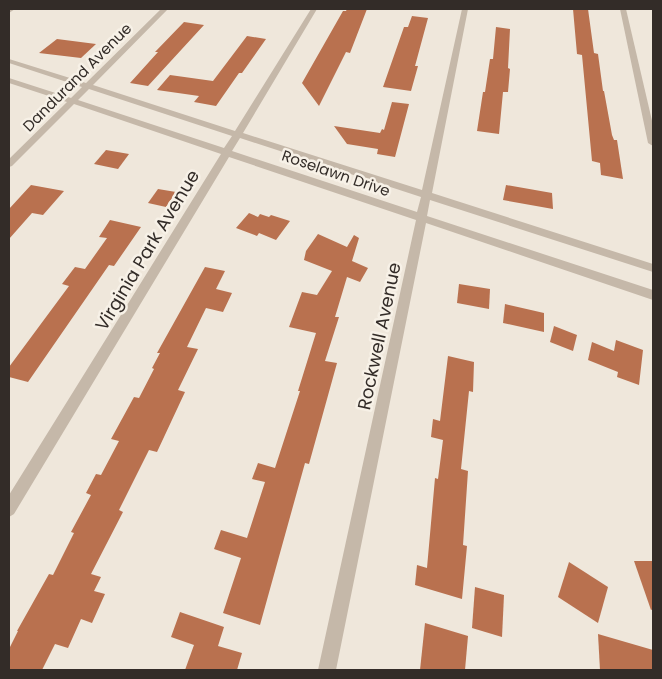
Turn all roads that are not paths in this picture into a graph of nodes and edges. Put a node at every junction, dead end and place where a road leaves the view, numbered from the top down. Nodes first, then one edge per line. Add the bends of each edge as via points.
1 (165, 9) edge
2 (314, 9) edge
3 (465, 9) edge
4 (623, 9) edge
5 (9, 62) edge
6 (9, 80) edge
7 (87, 86) junction
8 (72, 101) junction
9 (238, 135) junction
10 (653, 143) edge
11 (227, 152) junction
12 (9, 164) edge
13 (426, 195) junction
14 (421, 218) junction
15 (653, 268) edge
16 (653, 295) edge
17 (9, 510) edge
18 (327, 670) edge

1 - 7 street, Dandurand Avenue
2 - 9 street, Virginia Park Avenue
3 - 13 street, Rockwell Avenue
4 - 10 street
5 - 7 street, Roselawn Drive
6 - 8 street, Roselawn Drive
7 - 8 street, Dandurand Avenue
7 - 9 street, Roselawn Drive
8 - 11 street, Roselawn Drive
8 - 12 street, Dandurand Avenue
9 - 11 street, Virginia Park Avenue
9 - 13 street, Roselawn Drive
11 - 14 street, Roselawn Drive
11 - 17 street, Virginia Park Avenue
13 - 14 street, Rockwell Avenue
13 - 15 street, Roselawn Drive
14 - 16 street, Roselawn Drive
14 - 18 street, Rockwell Avenue

